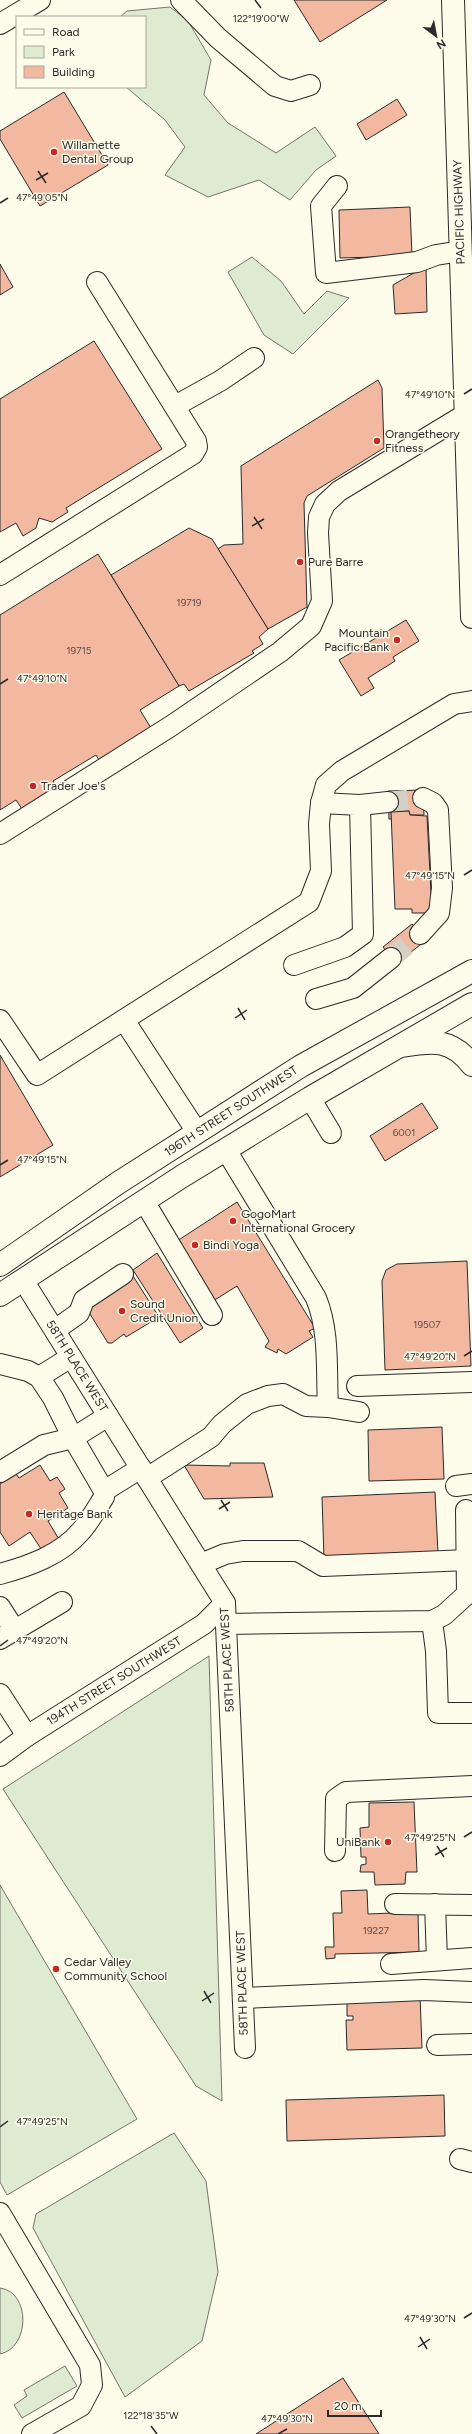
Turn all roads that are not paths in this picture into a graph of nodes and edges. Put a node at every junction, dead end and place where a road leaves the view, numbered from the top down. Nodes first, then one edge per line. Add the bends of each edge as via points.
1 (40, 0) edge
2 (181, 0) edge
3 (453, 0) edge
4 (0, 24) edge
5 (310, 85) dead end
6 (337, 186) dead end
7 (461, 251) junction
8 (97, 282) dead end
9 (254, 358) dead end
10 (175, 406) junction
11 (466, 414) junction
12 (0, 575) edge
13 (472, 617) edge
14 (472, 701) edge
15 (423, 798) dead end
16 (388, 802) tunnel mouth
17 (321, 803) junction
18 (360, 805) junction
19 (0, 834) edge
20 (420, 934) tunnel mouth
21 (391, 958) tunnel mouth
22 (294, 964) dead end
23 (472, 971) edge
24 (316, 999) dead end
25 (472, 1004) edge
26 (0, 1020) edge
27 (124, 1020) junction
28 (402, 1046) junction
29 (472, 1065) edge
30 (310, 1098) junction
31 (198, 1132) junction
32 (331, 1133) dead end
33 (226, 1150) junction
34 (181, 1177) junction
35 (144, 1201) junction
36 (39, 1238) junction
37 (0, 1265) edge
38 (124, 1274) dead end
39 (23, 1280) junction
40 (0, 1295) edge
41 (212, 1315) dead end
42 (55, 1330) junction
43 (71, 1357) junction
44 (0, 1364) edge
45 (39, 1377) junction
46 (472, 1382) edge
47 (357, 1386) dead end
48 (328, 1407) junction
49 (359, 1412) dead end
50 (108, 1416) junction
51 (73, 1438) junction
52 (0, 1472) edge
53 (144, 1473) junction
54 (104, 1491) junction
55 (466, 1510) dead end
56 (470, 1535) edge
57 (468, 1560) junction
58 (201, 1564) junction
59 (0, 1574) edge
60 (470, 1594) edge
61 (62, 1602) dead end
62 (225, 1603) junction
63 (0, 1606) edge
64 (432, 1621) junction
65 (226, 1624) junction
66 (7, 1634) edge
67 (0, 1694) edge
68 (472, 1713) edge
69 (27, 1736) junction
70 (0, 1756) edge
71 (472, 1786) edge
72 (335, 1851) dead end
73 (395, 1904) dead end
74 (436, 1904) junction
75 (472, 1905) edge
76 (472, 1958) edge
77 (437, 1960) junction
78 (391, 1964) dead end
79 (472, 1992) edge
80 (243, 1998) junction
81 (472, 2044) edge
82 (437, 2045) dead end
83 (245, 2048) dead end
84 (0, 2213) edge
85 (32, 2434) edge

1 - 4 street
2 - 5 street via 218,38 275,86 291,91
3 - 7 main road, PACIFIC HIGHWAY
6 - 7 street via 321,206 326,273 418,262 436,254
7 - 11 main road, PACIFIC HIGHWAY
8 - 10 street
9 - 10 street via 220,381
10 - 12 street via 196,441 197,447 193,454
11 - 13 main road, PACIFIC HIGHWAY
11 - 19 street via 339,491 325,504 318,533 322,601 311,626 280,652 172,726
14 - 17 street via 454,704 342,771 326,785
15 - 20 street via 433,803 438,810 442,888 439,913
16 - 18 street
17 - 18 street
17 - 27 street via 321,872 309,902
18 - 22 street via 363,934 345,947
21 - 24 street via 353,988
23 - 31 main road, 196TH STREET SOUTHWEST via 301,1066
25 - 28 main road
26 - 27 street via 37,1075
27 - 31 street
28 - 29 main road via 426,1042 454,1046
28 - 30 main road
30 - 32 street
30 - 33 main road
31 - 34 main road via 199,1148
31 - 36 main road, 196TH STREET SOUTHWEST
33 - 34 main road
33 - 48 street via 322,1312
34 - 35 main road
35 - 39 main road
35 - 41 street
36 - 37 main road, 196TH STREET SOUTHWEST
36 - 39 main road via 41,1247 21,1271
38 - 42 street via 84,1300 79,1313
39 - 40 main road
39 - 42 street, 58TH PLACE WEST
42 - 43 street, 58TH PLACE WEST
43 - 45 street
43 - 50 street, 58TH PLACE WEST
44 - 45 street via 28,1371
45 - 51 street via 53,1398
46 - 47 street
48 - 49 street
48 - 53 street via 306,1406 283,1394 268,1396 247,1404 222,1424 211,1438
50 - 51 street
50 - 53 street, 58TH PLACE WEST
51 - 52 street via 44,1446
51 - 54 street
53 - 54 street
53 - 58 street, 58TH PLACE WEST
54 - 59 street via 104,1497 81,1532 43,1560
55 - 56 street
56 - 57 street
57 - 58 street via 323,1566 298,1551 243,1551 225,1554
57 - 60 street
58 - 62 street, 58TH PLACE WEST
60 - 64 street via 444,1615
61 - 66 street
62 - 65 street, 58TH PLACE WEST
62 - 69 street, 194TH STREET SOUTHWEST via 204,1624
63 - 66 street
64 - 65 street
64 - 68 street via 436,1651 438,1713
65 - 80 street, 58TH PLACE WEST
67 - 69 street
69 - 70 street, 194TH STREET SOUTHWEST
71 - 72 street via 346,1792 336,1799
73 - 74 street
74 - 75 street
74 - 77 street
76 - 77 street
77 - 78 street
79 - 80 street via 424,1990
80 - 83 street, 58TH PLACE WEST
81 - 82 street
84 - 85 street via 90,2365 92,2385 80,2406

